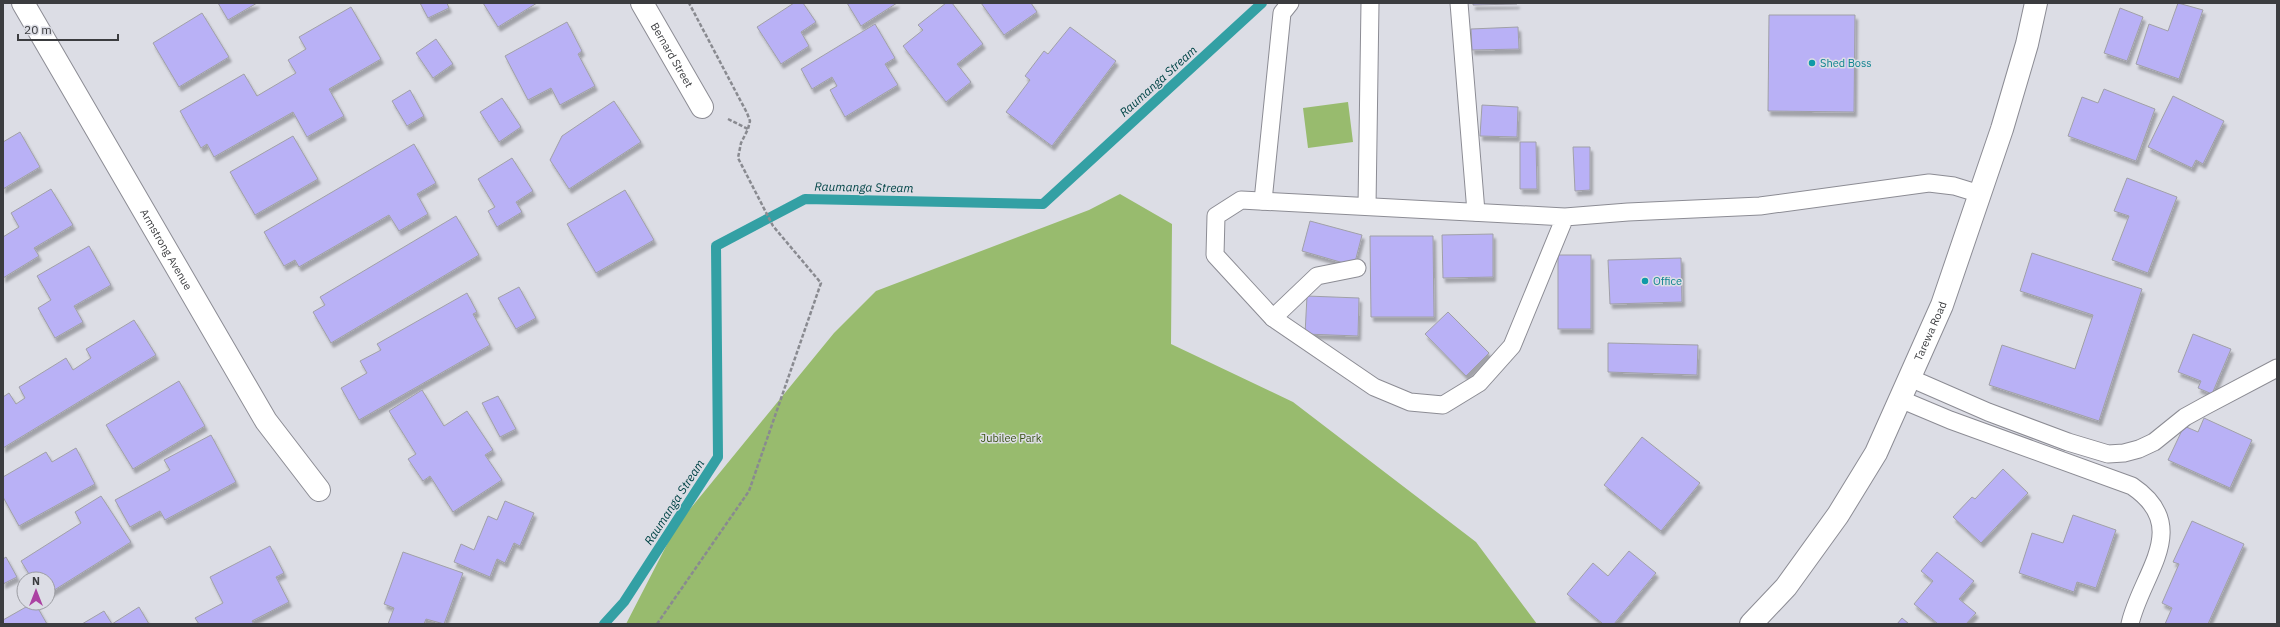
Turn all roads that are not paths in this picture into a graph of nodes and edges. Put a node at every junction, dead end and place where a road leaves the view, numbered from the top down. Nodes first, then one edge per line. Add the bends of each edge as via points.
1 (23, 3) edge
2 (642, 3) edge
3 (1290, 3) edge
4 (1370, 3) edge
5 (1460, 3) edge
6 (2036, 3) edge
7 (702, 107) dead end
8 (1980, 194) junction
9 (1263, 201) junction
10 (1367, 206) junction
11 (1476, 212) junction
12 (1565, 218) junction
13 (1357, 268) dead end
14 (1273, 318) junction
15 (2277, 368) edge
16 (1910, 378) junction
17 (1900, 399) junction
18 (319, 490) dead end
19 (1751, 624) edge
20 (2130, 624) edge

1 - 18 main road, Armstrong Avenue via 266,421
2 - 7 main road, Bernard Street
3 - 9 lane via 1282,13
4 - 10 lane
5 - 11 lane
6 - 8 main road, Tarewa Road via 2007,115
8 - 12 lane via 1954,186 1929,183 1760,206 1628,212
8 - 16 main road, Tarewa Road via 1942,306
9 - 10 lane
9 - 14 lane via 1241,200 1216,216 1215,255
10 - 11 lane
11 - 12 lane
12 - 14 lane via 1512,346 1478,383 1443,405 1410,402 1374,387
13 - 14 lane via 1317,276
15 - 16 lane via 2185,417 2154,442 2139,449 2108,454 1988,412
16 - 17 main road, Tarewa Road
17 - 19 main road, Tarewa Road via 1876,453 1838,515 1786,587
17 - 20 lane via 1950,420 2132,486 2144,495 2159,518 2160,544 2158,557 2135,606

